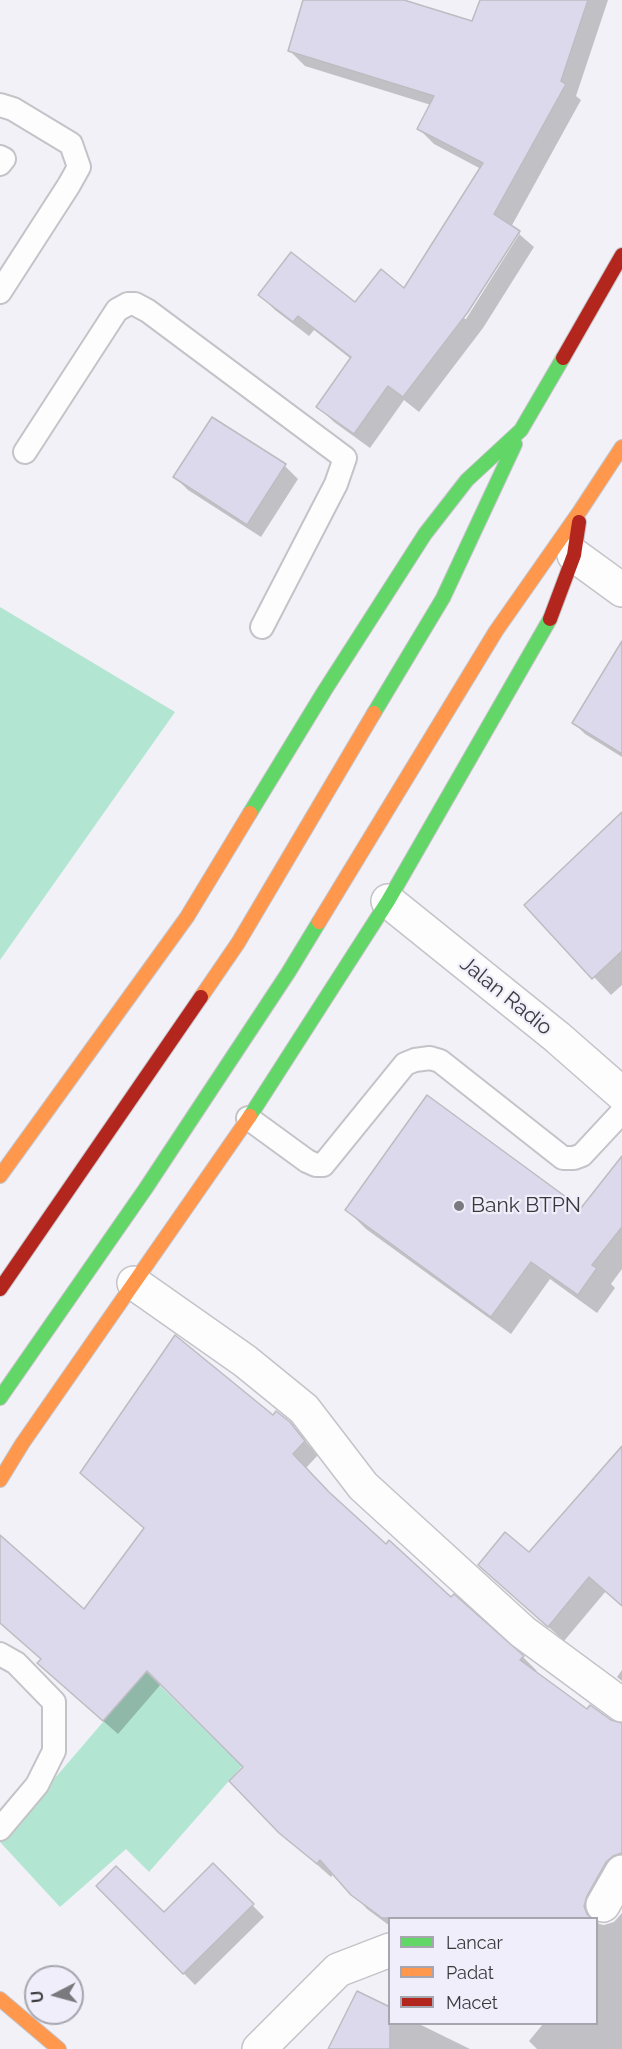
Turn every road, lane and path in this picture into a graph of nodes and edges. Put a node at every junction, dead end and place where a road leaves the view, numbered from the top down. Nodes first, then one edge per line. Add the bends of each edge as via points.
1 (0, 105) edge
2 (0, 157) edge
3 (0, 165) edge
4 (622, 255) edge
5 (0, 292) edge
6 (521, 430) junction
7 (622, 447) edge
8 (25, 452) dead end
9 (580, 511) junction
10 (574, 555) junction
11 (622, 590) edge
12 (262, 627) dead end
13 (388, 901) junction
14 (622, 1094) edge
15 (622, 1112) edge
16 (248, 1118) junction
17 (0, 1176) edge
18 (134, 1283) junction
19 (0, 1289) edge
20 (0, 1398) edge
21 (22, 1444) junction
22 (0, 1453) edge
23 (0, 1480) edge
24 (0, 1654) edge
25 (622, 1705) edge
26 (0, 1828) edge
27 (622, 1872) edge
28 (603, 1905) dead end
29 (388, 1951) edge
30 (0, 1999) edge
31 (59, 2049) edge
32 (259, 2049) edge

1 - 5 lane via 71,144 79,167
2 - 3 lane via 4,159
4 - 6 highway
6 - 17 highway via 467,480 425,534 187,917
6 - 19 highway via 443,598 238,944
7 - 9 highway
8 - 12 lane via 117,310 135,304 148,310 345,458 336,484
9 - 10 highway
9 - 20 highway via 496,631 288,973 146,1188
10 - 11 street
10 - 13 highway via 551,617
13 - 14 street, Jalan Radio
13 - 16 highway
15 - 16 lane via 582,1155 563,1158 440,1061 430,1058 405,1064 323,1165 307,1161
16 - 18 highway
18 - 21 highway
18 - 25 street via 245,1361 304,1409 363,1486 523,1632
21 - 22 highway
21 - 23 highway
24 - 26 lane via 16,1662 54,1702 54,1751 37,1785
27 - 28 street
29 - 32 street via 338,1970
30 - 31 highway

